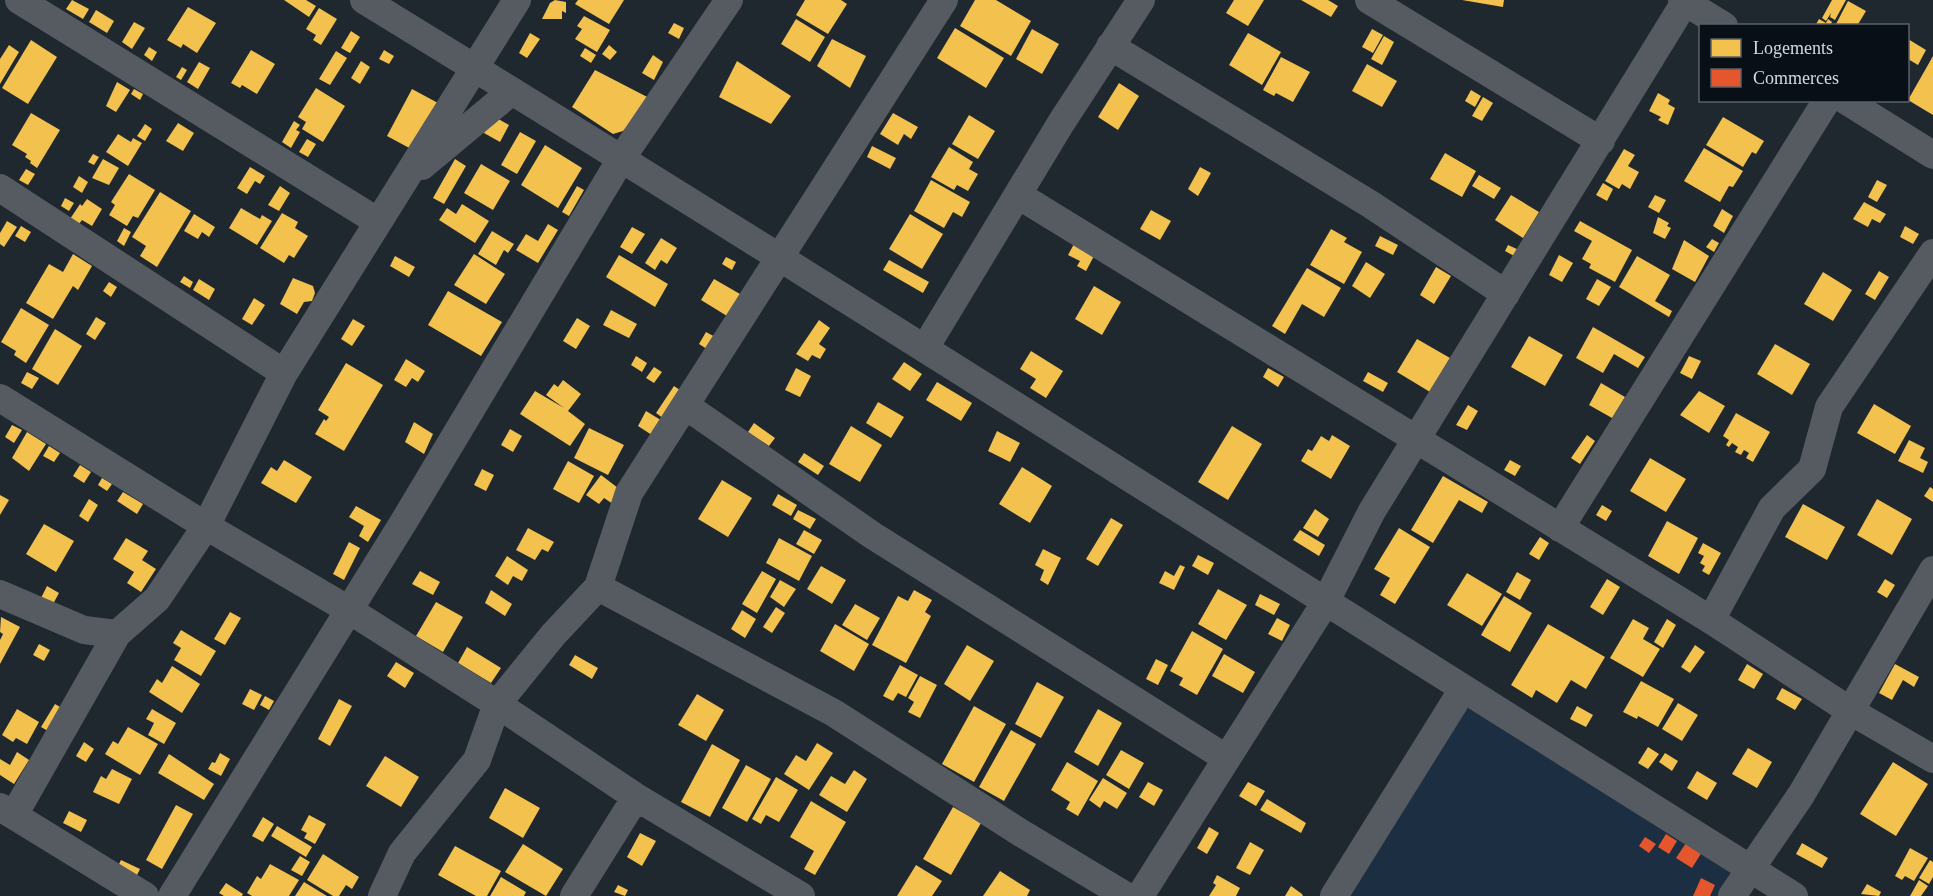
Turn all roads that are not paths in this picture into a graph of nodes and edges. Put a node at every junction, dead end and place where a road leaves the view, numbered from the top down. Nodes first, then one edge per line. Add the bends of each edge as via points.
1 (19, 0) edge
2 (364, 0) edge
3 (517, 0) edge
4 (729, 0) edge
5 (944, 0) edge
6 (1141, 0) edge
7 (1369, 0) edge
8 (1684, 1) edge
9 (1721, 24) edge
10 (1110, 46) junction
11 (475, 68) junction
12 (512, 91) junction
13 (1826, 102) edge
14 (1848, 102) edge
15 (1601, 141) junction
16 (1933, 155) edge
17 (621, 159) junction
18 (404, 180) junction
19 (0, 188) edge
20 (1018, 195) junction
21 (377, 221) junction
22 (1933, 254) edge
23 (779, 257) junction
24 (1506, 294) junction
25 (925, 348) junction
26 (284, 373) junction
27 (0, 398) edge
28 (686, 406) junction
29 (1418, 440) junction
30 (206, 526) junction
31 (1560, 528) junction
32 (1933, 570) edge
33 (598, 587) junction
34 (0, 594) edge
35 (1324, 603) junction
36 (349, 610) junction
37 (1711, 620) junction
38 (117, 634) junction
39 (1463, 689) junction
40 (497, 704) junction
41 (1852, 712) junction
42 (1226, 758) junction
43 (1933, 759) edge
44 (636, 797) junction
45 (7, 811) edge
46 (1749, 868) junction
47 (784, 892) edge
48 (146, 896) edge
49 (172, 896) edge
50 (382, 896) edge
51 (574, 896) edge
52 (1126, 896) edge
53 (1140, 896) edge
54 (1334, 896) edge
55 (1732, 896) edge
56 (1794, 896) edge

1 - 21 street
2 - 11 street
3 - 11 street
4 - 17 street
5 - 23 street
6 - 10 street
7 - 15 street
8 - 9 street
8 - 15 street
10 - 20 street
10 - 24 street via 1370,204
11 - 12 street
11 - 18 street
12 - 17 street
12 - 18 street
13 - 31 street
14 - 16 street
15 - 24 street
17 - 23 street
17 - 36 street
18 - 21 street
19 - 26 street
20 - 25 street
20 - 29 street
21 - 26 street
22 - 37 street via 1829,407 1812,469 1772,508
23 - 25 street
23 - 28 street
24 - 29 street
25 - 35 street
26 - 30 street
27 - 30 street
28 - 33 street via 630,493
28 - 42 street via 872,535
29 - 31 street
29 - 35 street via 1372,511
30 - 36 street
30 - 38 street via 158,599
31 - 37 street
32 - 41 street
33 - 40 street
33 - 52 street via 834,713
34 - 38 street via 84,630
35 - 39 street
35 - 42 street
36 - 40 street
36 - 49 street
37 - 41 street
38 - 45 street
39 - 46 street
39 - 54 street
40 - 44 street
40 - 50 street via 477,760 402,854
41 - 43 street
41 - 46 street via 1801,795
42 - 53 street
44 - 47 street
44 - 51 street
45 - 48 street
46 - 55 street
46 - 56 street

